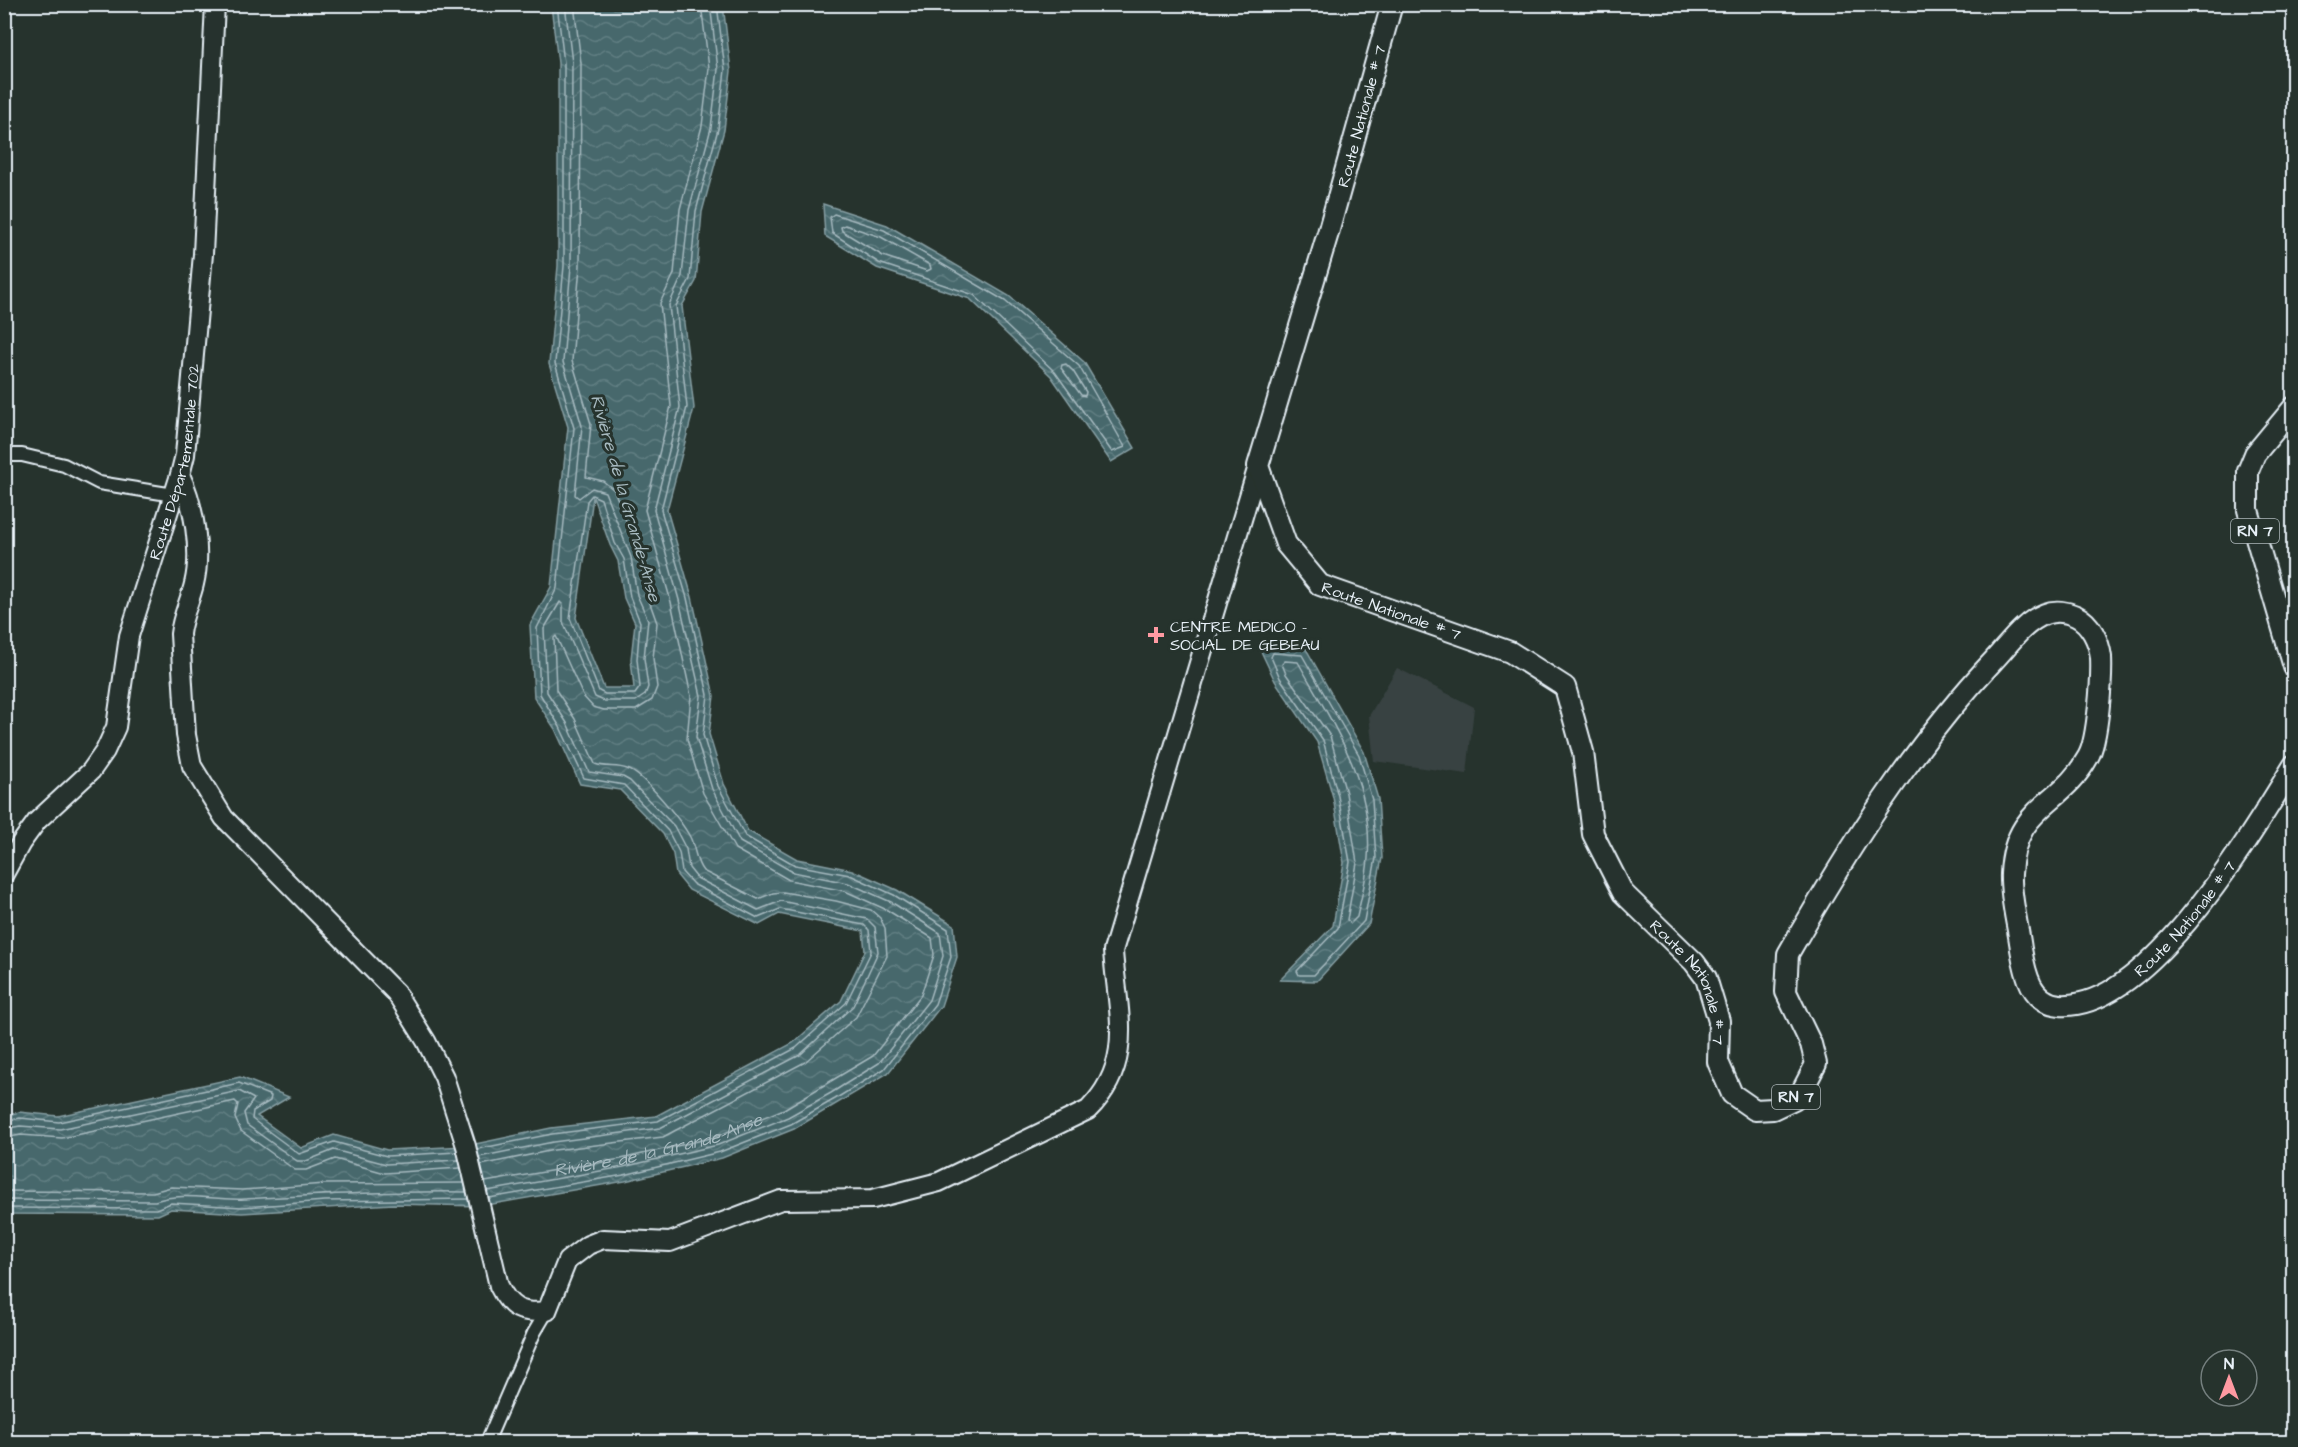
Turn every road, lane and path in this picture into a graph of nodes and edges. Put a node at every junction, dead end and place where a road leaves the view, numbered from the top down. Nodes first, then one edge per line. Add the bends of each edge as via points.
1 (215, 4) edge
2 (1392, 4) edge
3 (2294, 407) edge
4 (4, 455) edge
5 (1258, 466) junction
6 (180, 475) junction
7 (174, 495) junction
8 (2294, 667) edge
9 (2294, 765) edge
10 (4, 874) edge
11 (547, 1311) junction
12 (487, 1443) edge

1 - 6 street, Route Départementale 702 via 203,254
2 - 5 main road, Route Nationale # 7
3 - 8 main road, RN 7 via 2255,454 2248,471 2248,510
4 - 7 street via 64,465 99,483
5 - 9 main road, Route Nationale # 7 / RN 7 via 1286,544 1320,585 1510,652 1565,687 1583,752 1593,834 1623,893 1706,978 1719,1021 1718,1062 1732,1094 1755,1110 1773,1109 1794,1099 1802,1092 1816,1064 1811,1044 1786,992 1788,954 1808,918 1910,761 1956,702 2022,629 2046,613 2079,617 2093,631 2100,657 2096,732 2090,755 2023,826 2016,840 2010,876 2025,974 2036,993 2051,1004 2071,1006 2091,1001 2127,982 2196,912 2235,860
5 - 11 street via 1113,951 1121,1035 1111,1079 1102,1096 1088,1110 939,1182 873,1199 781,1200 670,1242 603,1239 567,1261
6 - 7 street, Route Départementale 702
6 - 11 street via 194,512 195,534 194,582 180,633 186,735 192,766 224,818 396,993 444,1077 466,1146 499,1286 514,1308 529,1313
7 - 10 street, Route Départementale 702 via 129,636 116,727 91,771 37,821
11 - 12 street

